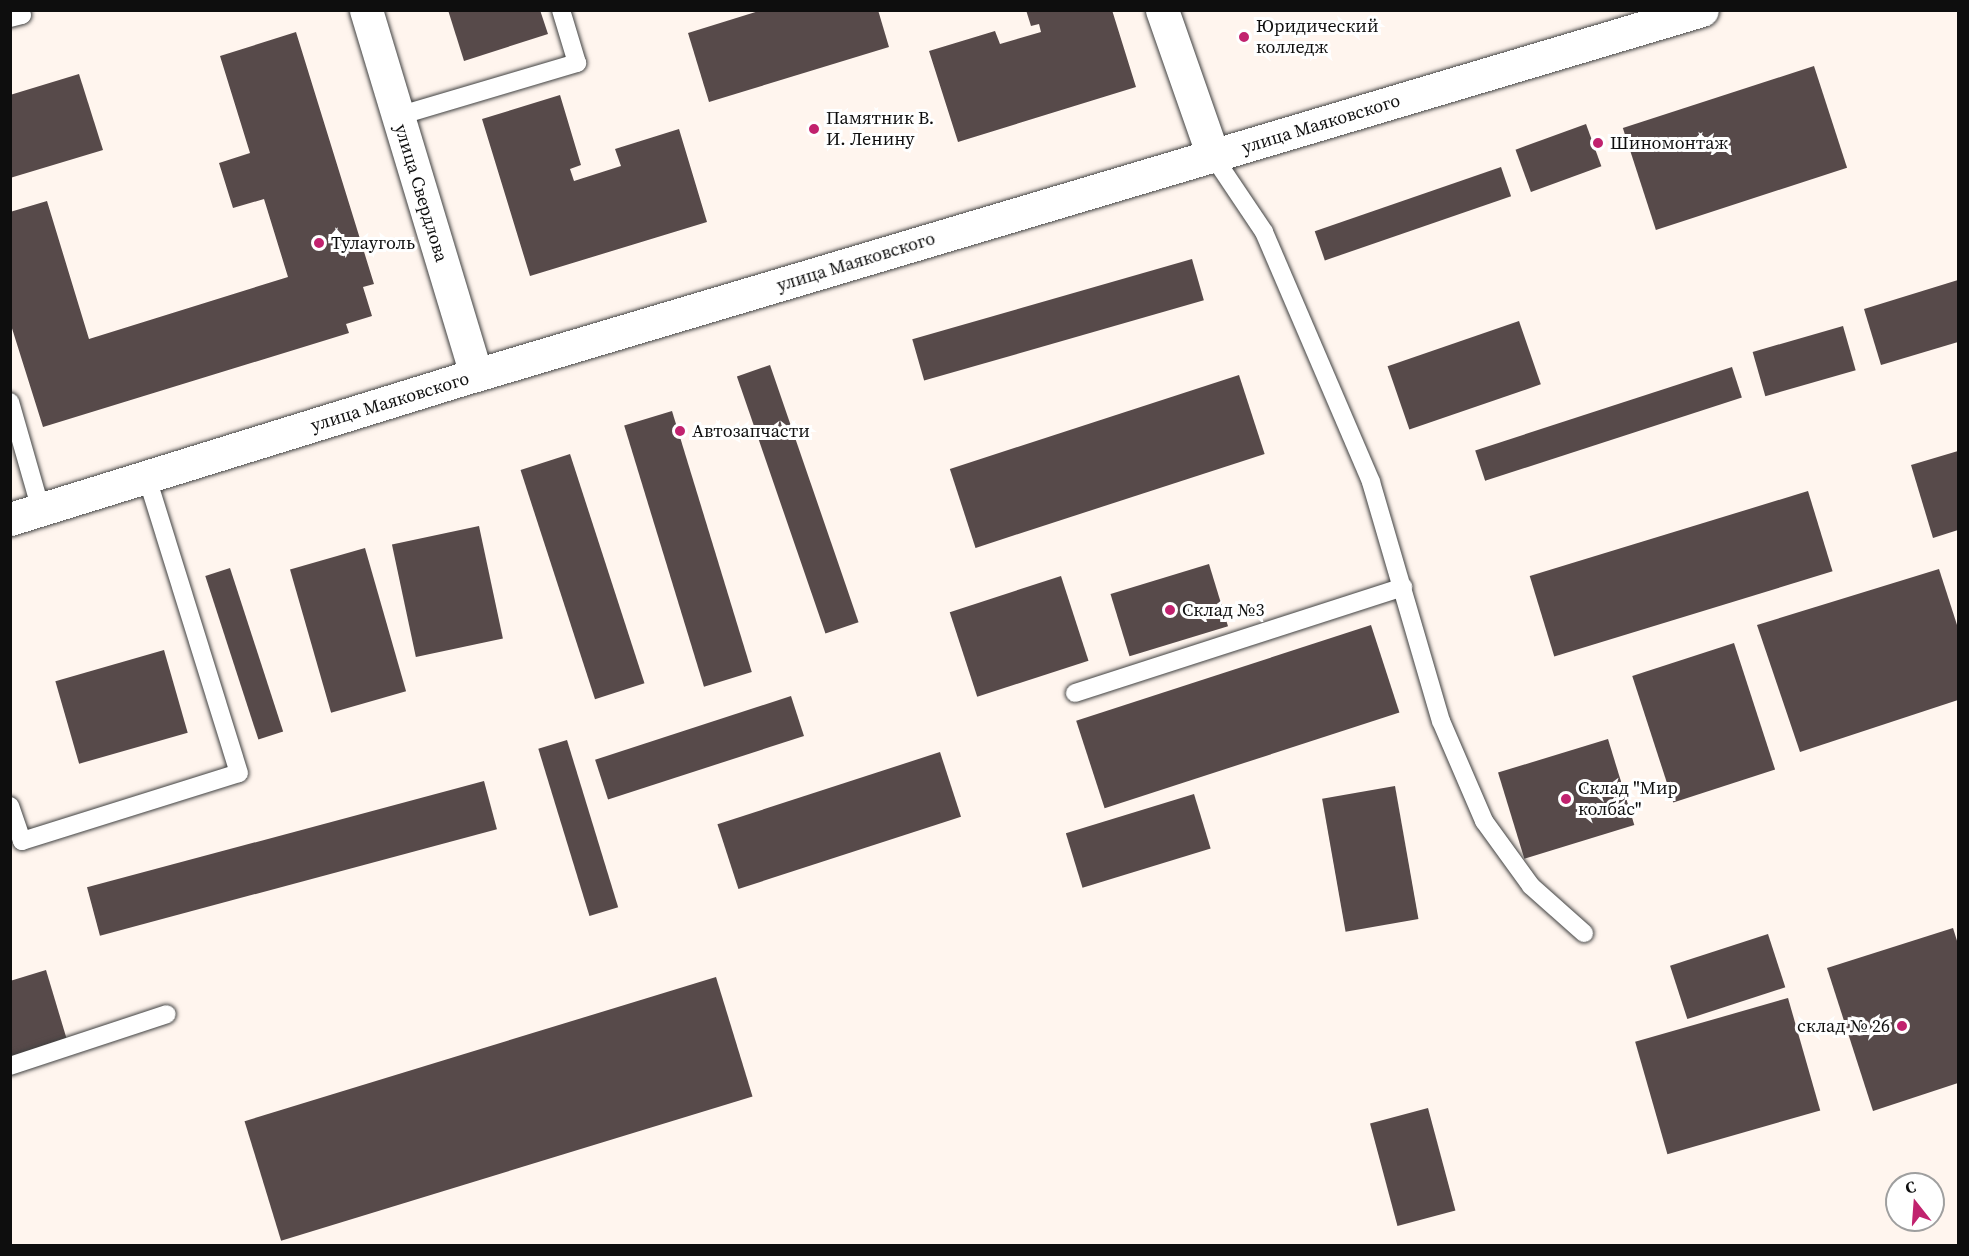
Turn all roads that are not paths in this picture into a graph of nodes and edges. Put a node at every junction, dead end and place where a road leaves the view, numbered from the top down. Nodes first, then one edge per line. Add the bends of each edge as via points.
1 (21, 10) edge
2 (366, 10) edge
3 (561, 10) edge
4 (1162, 10) edge
5 (1702, 10) edge
6 (10, 18) edge
7 (398, 116) junction
8 (1214, 156) junction
9 (476, 375) junction
10 (10, 402) edge
11 (147, 477) junction
12 (26, 515) edge
13 (1403, 587) junction
14 (1075, 693) dead end
15 (10, 806) edge
16 (1584, 933) dead end
17 (167, 1014) dead end
18 (10, 1066) edge

1 - 6 lane via 22,15
2 - 7 street, улица Свердлова
3 - 7 lane via 577,63
4 - 8 street
5 - 8 street, улица Маяковского
7 - 9 street, улица Свердлова
8 - 9 street, улица Маяковского
8 - 13 lane via 1264,232 1371,482
9 - 11 street, улица Маяковского
10 - 12 lane
11 - 12 street, улица Маяковского
11 - 15 lane via 239,773 22,841
13 - 14 lane
13 - 16 lane via 1441,721 1484,821 1531,886
17 - 18 lane

